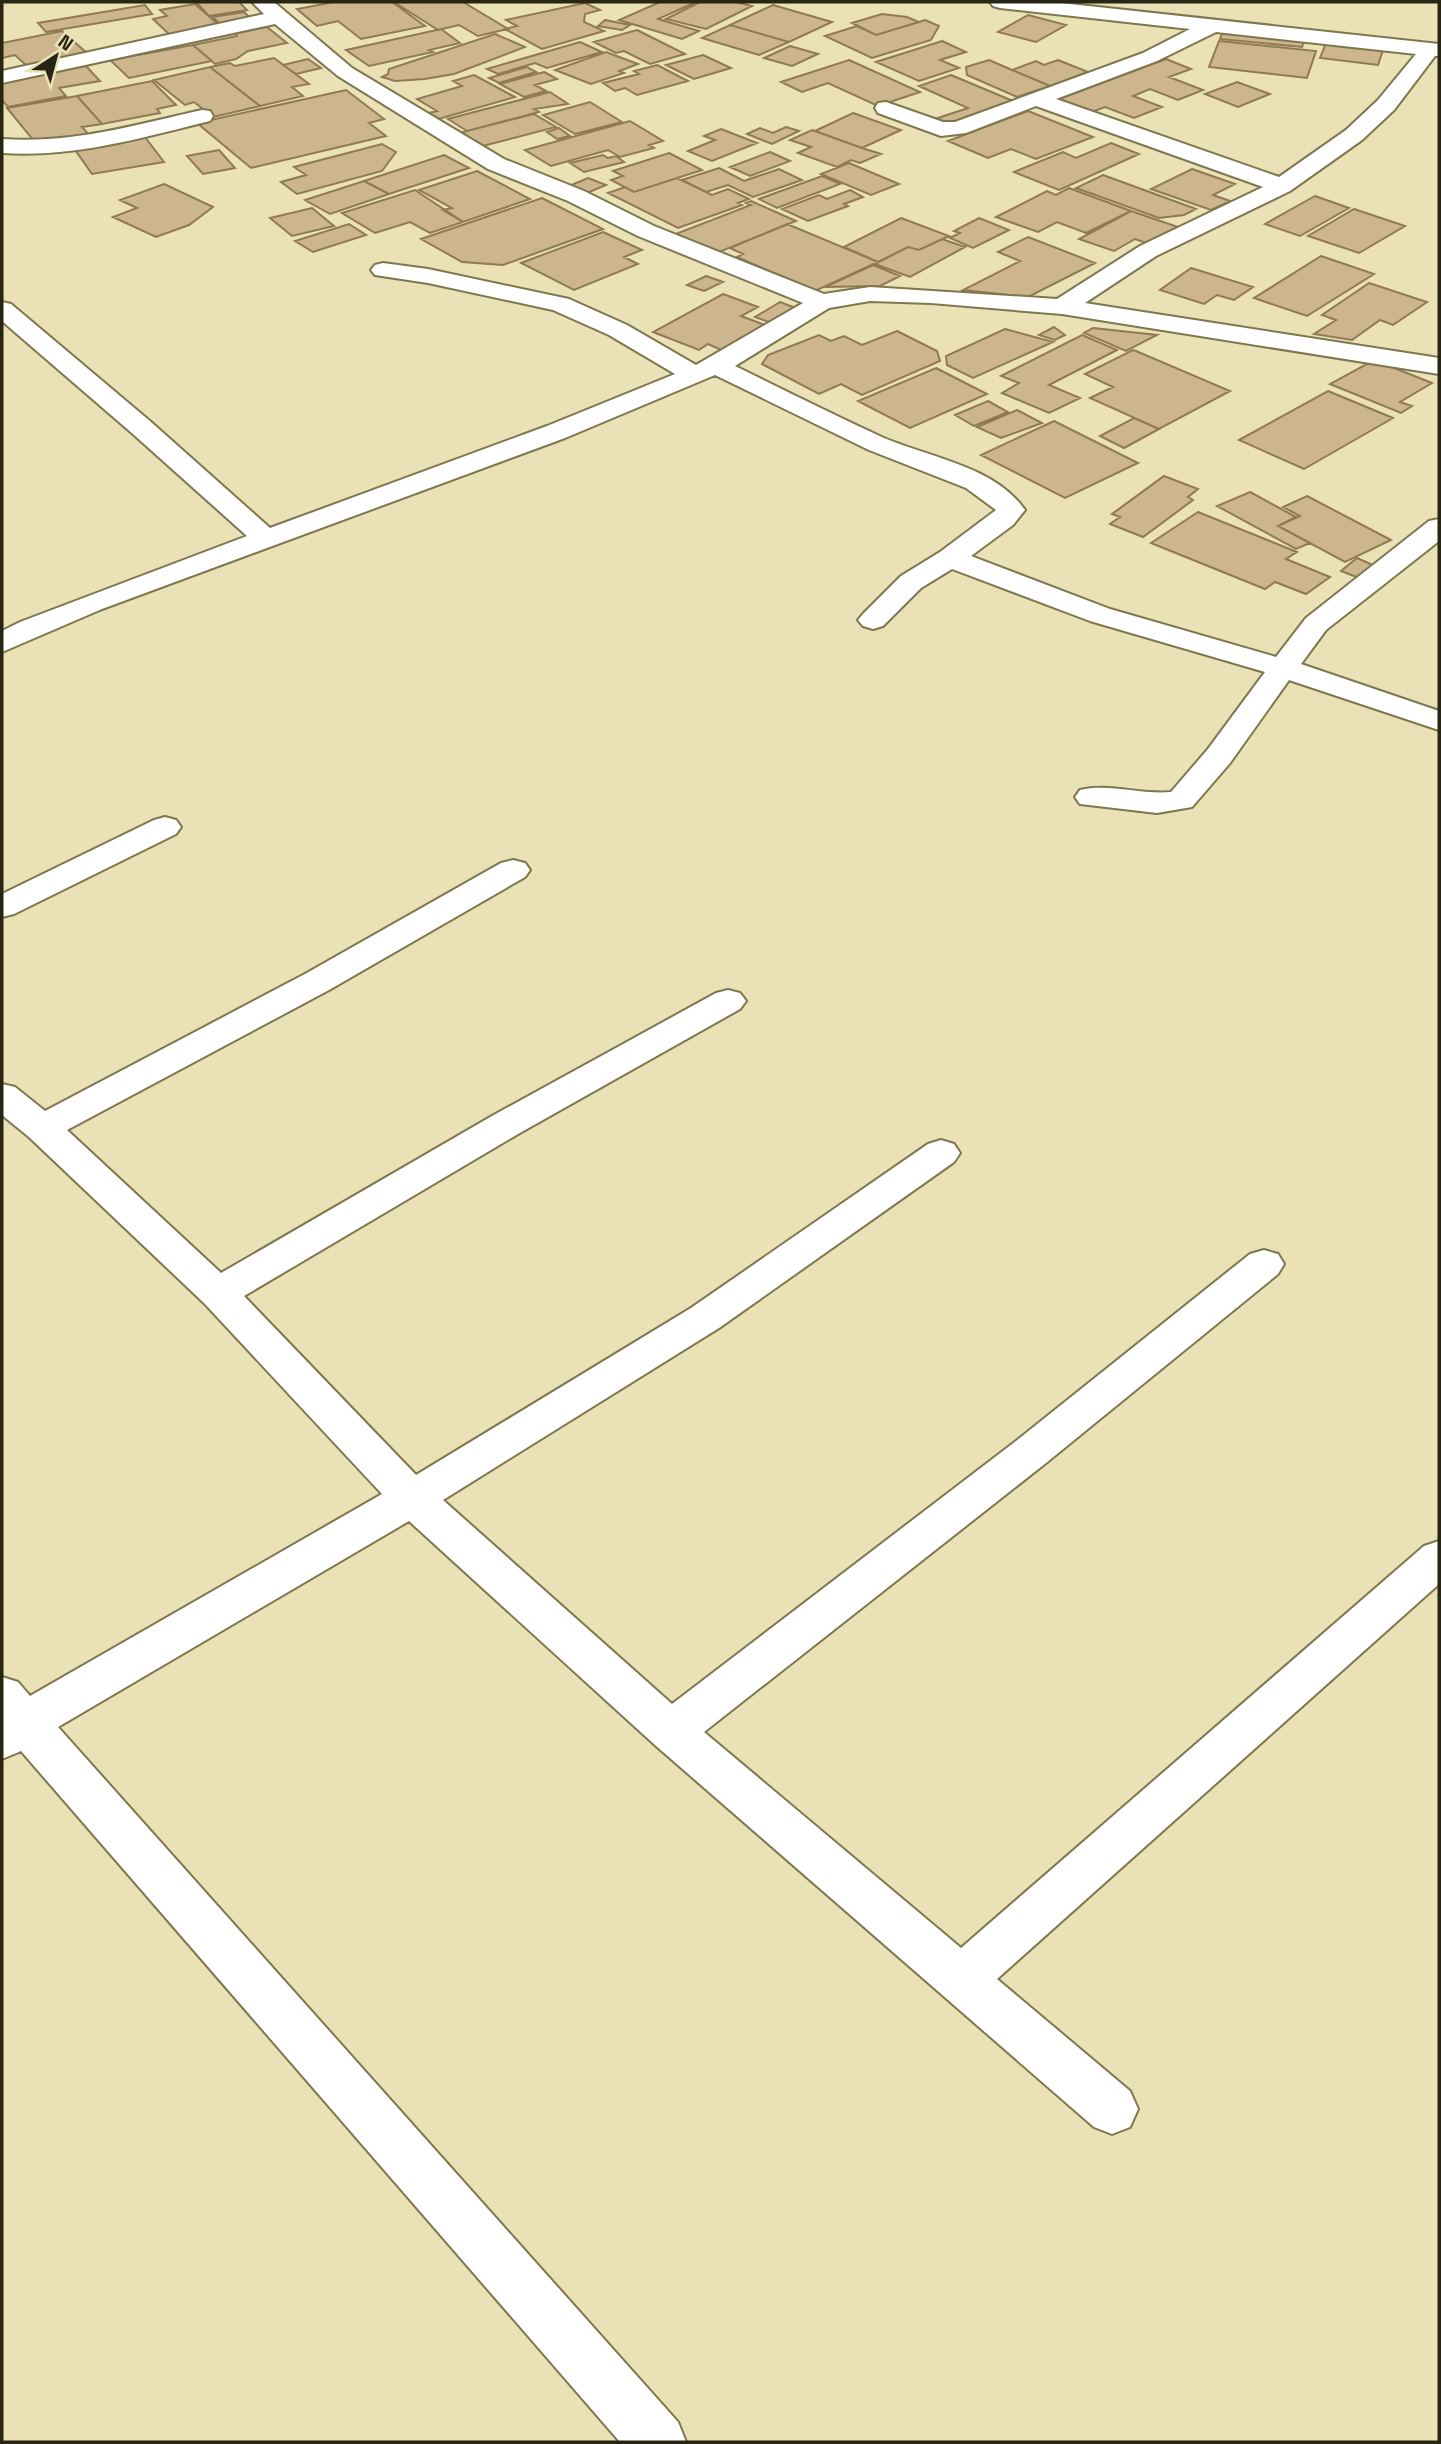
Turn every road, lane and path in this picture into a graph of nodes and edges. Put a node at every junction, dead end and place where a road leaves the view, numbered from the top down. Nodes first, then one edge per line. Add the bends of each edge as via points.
1 (1000, 2) edge
2 (270, 10) edge
3 (1214, 25) junction
4 (1435, 49) edge
5 (2, 76) edge
6 (1038, 100) junction
7 (886, 108) dead end
8 (202, 116) dead end
9 (2, 146) edge
10 (1282, 186) junction
11 (383, 270) dead end
12 (822, 302) junction
13 (1062, 307) junction
14 (2, 309) edge
15 (1439, 366) edge
16 (705, 370) junction
17 (1439, 527) edge
18 (267, 540) junction
19 (950, 558) junction
20 (873, 620) dead end
21 (2, 643) edge
22 (1283, 668) junction
23 (1439, 721) edge
24 (1091, 797) dead end
25 (165, 827) dead end
26 (513, 870) dead end
27 (2, 907) edge
28 (728, 1001) dead end
29 (2, 1096) edge
30 (42, 1129) junction
31 (941, 1153) dead end
32 (1264, 1264) dead end
33 (218, 1293) junction
34 (412, 1498) junction
35 (1439, 1558) edge
36 (9, 1719) edge
37 (671, 1731) junction
38 (960, 1980) junction
39 (1112, 2109) dead end
40 (658, 2442) edge

1 - 3 street
2 - 5 street
2 - 12 street via 345,72 496,163 646,231
3 - 4 street
3 - 6 street via 1150,57
4 - 10 street via 1370,120
6 - 7 street via 974,123 941,129
6 - 10 street
8 - 9 street via 70,146
10 - 13 street via 1149,251
11 - 16 street via 560,304
12 - 13 street via 870,295 931,296
12 - 16 street
13 - 15 street
14 - 18 street
16 - 18 street via 544,437
16 - 19 street via 984,487 1004,500 1011,510 1003,519
17 - 22 street via 1316,624
18 - 21 street via 93,603
19 - 20 street via 911,582
19 - 22 street via 1100,615
22 - 23 street
22 - 24 street via 1181,800 1157,803
25 - 27 street
26 - 30 street via 317,982
28 - 33 street
29 - 30 street
30 - 33 street
31 - 34 street via 705,1318
32 - 37 street via 1031,1452
33 - 34 street
34 - 36 street
34 - 37 street
35 - 38 street
36 - 40 street
37 - 38 street
38 - 39 street

